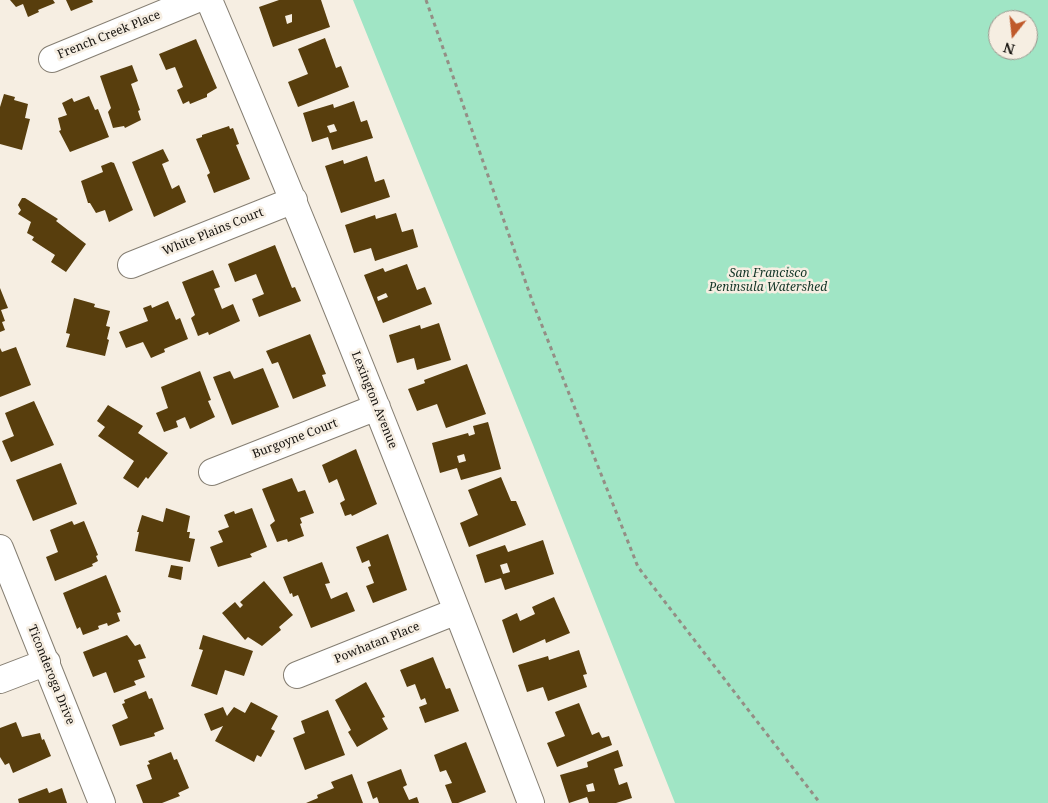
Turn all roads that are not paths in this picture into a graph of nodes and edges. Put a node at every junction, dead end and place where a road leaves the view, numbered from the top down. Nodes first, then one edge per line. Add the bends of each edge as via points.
1 (195, 0) edge
2 (209, 0) edge
3 (52, 59) dead end
4 (294, 200) junction
5 (131, 265) dead end
6 (377, 407) junction
7 (212, 472) dead end
8 (0, 548) edge
9 (457, 611) junction
10 (47, 662) junction
11 (297, 675) dead end
12 (0, 680) edge
13 (102, 803) edge
14 (530, 803) edge

1 - 3 street, French Creek Place
2 - 4 street, Lexington Avenue
4 - 5 street, White Plains Court
4 - 6 street, Lexington Avenue
6 - 7 street, Burgoyne Court
6 - 9 street, Lexington Avenue
8 - 10 street, Ticonderoga Drive
9 - 11 street, Powhatan Place
9 - 14 street, Lexington Avenue
10 - 12 street
10 - 13 street, Ticonderoga Drive

